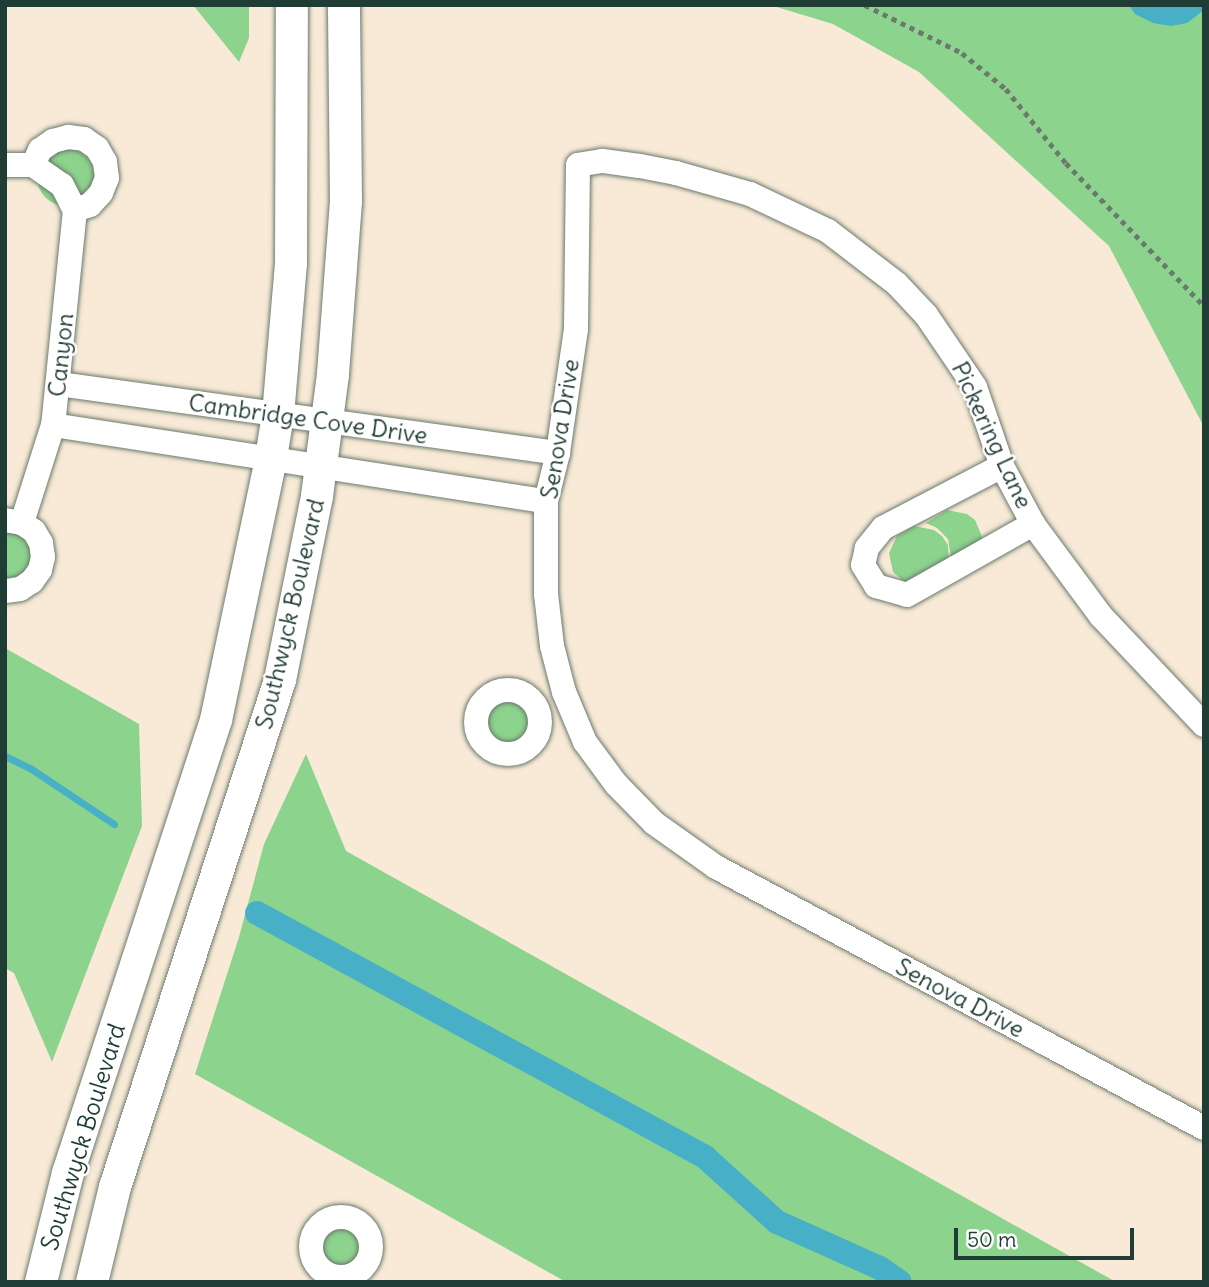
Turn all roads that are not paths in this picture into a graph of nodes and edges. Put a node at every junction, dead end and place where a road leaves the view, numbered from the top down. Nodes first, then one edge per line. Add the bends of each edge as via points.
1 (292, 5) edge
2 (344, 5) edge
3 (5, 165) edge
4 (33, 165) junction
5 (578, 165) joint
6 (75, 210) junction
7 (59, 384) junction
8 (278, 415) junction
9 (328, 421) junction
10 (53, 425) junction
11 (558, 453) junction
12 (271, 458) junction
13 (320, 465) junction
14 (1003, 466) junction
15 (546, 501) junction
16 (14, 521) edge
17 (1033, 524) junction
18 (5, 590) edge
19 (564, 692) junction
20 (538, 708) dead end
21 (1204, 725) edge
22 (1204, 1128) edge
23 (68, 1174) junction
24 (115, 1187) junction
25 (41, 1282) edge
26 (92, 1282) edge

1 - 8 street, Southwyck Boulevard via 291,264
2 - 9 street, Southwyck Boulevard via 346,202
3 - 4 street
4 - 6 street via 62,185
4 - 6 street via 40,150 68,136 84,139 97,149 107,178 90,205
5 - 11 street, Senova Drive via 576,329
5 - 14 street, Pickering Lane via 602,161 639,166 740,191 790,210 864,256 926,315 952,349 975,387
6 - 7 street, Canyon
7 - 8 street, Cambridge Cove Drive
7 - 10 street, Canyon
8 - 9 street, Cambridge Cove Drive
8 - 12 street, Southwyck Boulevard
9 - 11 street, Cambridge Cove Drive
9 - 13 street, Southwyck Boulevard
10 - 12 street, Cambridge Cove Drive
10 - 16 street, Canyon
11 - 15 street, Senova Drive
12 - 13 street, Cambridge Cove Drive
12 - 23 street, Southwyck Boulevard via 216,720
13 - 15 street, Cambridge Cove Drive
13 - 24 street, Southwyck Boulevard via 280,680
14 - 17 street, Pickering Lane
14 - 17 street via 883,528 867,548 863,565 876,586 908,595
15 - 19 street, Senova Drive via 546,594
16 - 18 street, Canyon via 34,531 43,557 32,582
17 - 21 street, Pickering Lane via 1101,616
19 - 20 street
19 - 22 street, Senova Drive via 585,742 616,784 654,823 716,867
23 - 24 street
23 - 25 street, Southwyck Boulevard
24 - 26 street, Southwyck Boulevard

